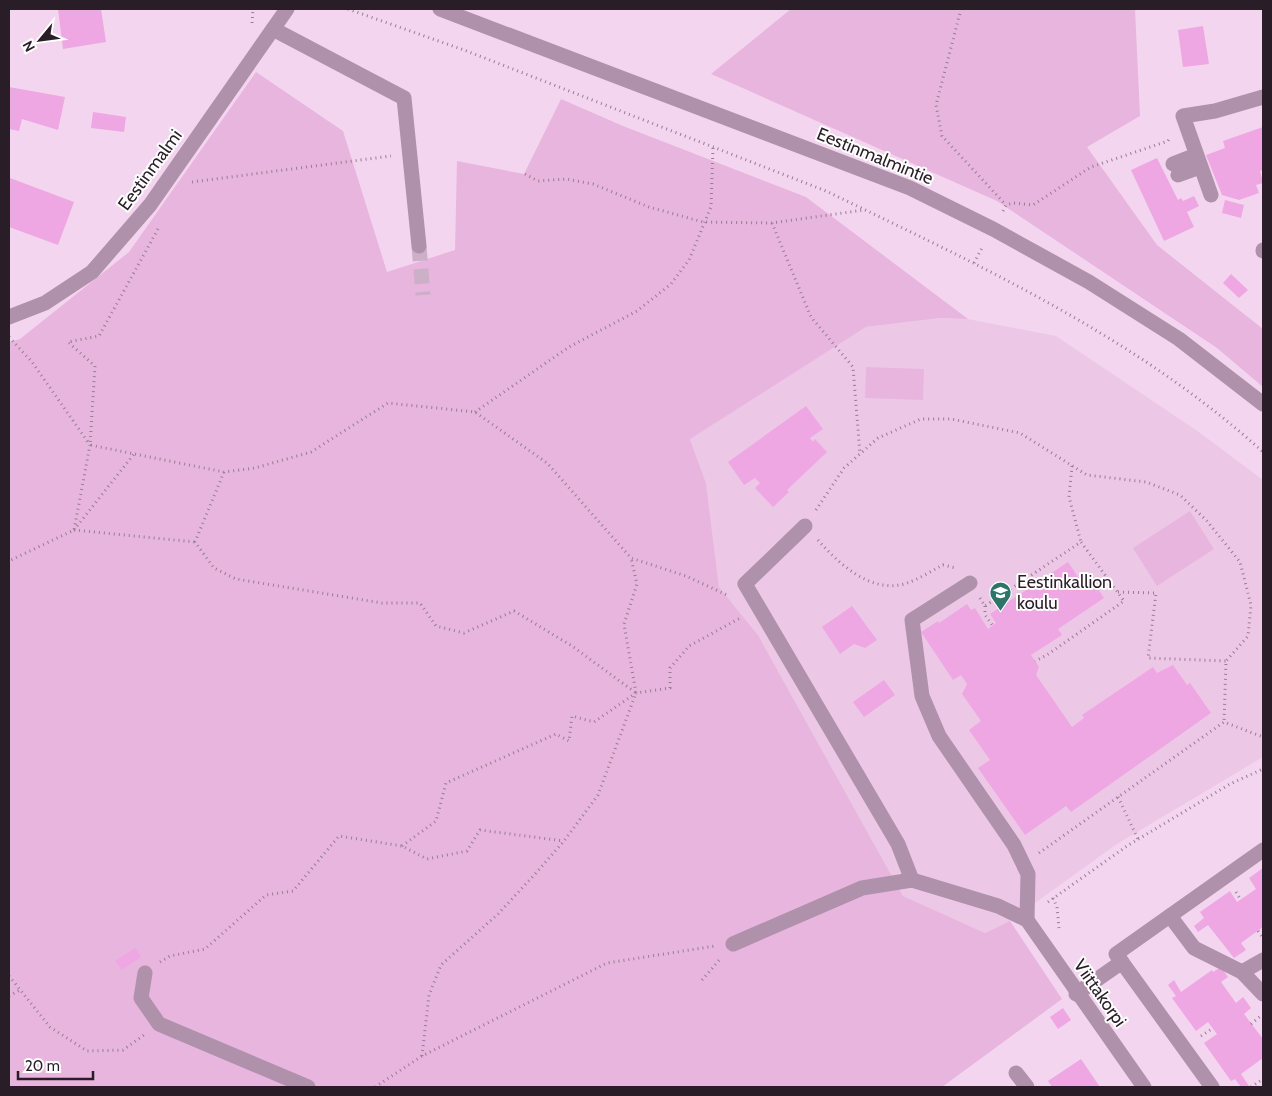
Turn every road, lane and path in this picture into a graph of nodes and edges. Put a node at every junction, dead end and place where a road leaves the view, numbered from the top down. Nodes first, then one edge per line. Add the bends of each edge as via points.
1 (287, 9) edge
2 (348, 9) edge
3 (440, 9) edge
4 (961, 9) edge
5 (273, 29) junction
6 (1263, 97) edge
7 (1183, 116) junction
8 (714, 148) junction
9 (409, 153) junction
10 (1198, 161) junction
11 (1175, 169) dead end
12 (524, 174) dead end
13 (164, 186) junction
14 (1211, 195) dead end
15 (150, 205) junction
16 (1006, 205) junction
17 (864, 210) junction
18 (1002, 212) dead end
19 (703, 222) junction
20 (772, 223) junction
21 (419, 246) tunnel mouth
22 (983, 246) dead end
23 (974, 263) junction
24 (9, 317) edge
25 (9, 337) edge
26 (1263, 404) edge
27 (475, 412) junction
28 (90, 444) junction
29 (1263, 452) edge
30 (134, 454) junction
31 (860, 454) junction
32 (1072, 466) junction
33 (224, 472) junction
34 (805, 526) junction
35 (74, 530) junction
36 (195, 542) junction
37 (1082, 542) junction
38 (631, 558) junction
39 (9, 561) edge
40 (970, 583) junction
41 (1117, 592) junction
42 (985, 606) junction
43 (758, 609) junction
44 (993, 626) dead end
45 (1226, 660) junction
46 (1035, 661) dead end
47 (636, 693) junction
48 (1224, 722) junction
49 (1263, 738) edge
50 (1263, 769) edge
51 (1118, 797) junction
52 (1138, 839) junction
53 (564, 841) junction
54 (402, 846) junction
55 (1263, 850) edge
56 (1023, 864) junction
57 (912, 880) junction
58 (1053, 898) dead end
59 (1170, 916) junction
60 (1027, 920) junction
61 (1258, 931) dead end
62 (1263, 938) edge
63 (733, 944) junction
64 (1263, 960) edge
65 (1122, 962) junction
66 (1242, 972) junction
67 (145, 973) joint
68 (9, 976) edge
69 (702, 980) dead end
70 (20, 990) junction
71 (1076, 994) junction
72 (1263, 994) edge
73 (9, 996) edge
74 (1263, 1014) edge
75 (159, 1024) junction
76 (1251, 1024) dead end
77 (422, 1056) junction
78 (1016, 1073) dead end
79 (1263, 1078) edge
80 (308, 1087) edge
81 (375, 1087) edge
82 (1027, 1087) edge
83 (1144, 1087) edge
84 (1212, 1087) edge
85 (1251, 1087) edge

1 - 5 street, Eestinmalmi
2 - 8 path via 464,50
3 - 26 street, Eestinmalmintie via 910,188 1089,282 1180,339
4 - 16 path via 936,105 942,136
5 - 9 street via 404,98
5 - 13 street, Eestinmalmi
6 - 7 street via 1215,111
7 - 10 street
7 - 16 path via 1168,141 1090,167 1033,205
8 - 17 path via 826,191
8 - 19 path via 711,207
9 - 13 path
9 - 21 street
10 - 11 street
10 - 14 street
12 - 19 path via 538,181 566,179 594,184 649,207
13 - 15 street, Eestinmalmi
15 - 24 street, Eestinmalmi via 92,272 45,303
15 - 28 path via 159,228 99,336 68,342 95,366
16 - 18 path
17 - 20 path
17 - 23 path
19 - 20 path
19 - 27 path via 689,260 671,284 638,311 569,347
20 - 31 path via 811,317 853,367
22 - 23 path
23 - 29 path via 1113,339 1172,378 1235,426
25 - 28 path via 32,362
27 - 33 path via 388,403 311,452 255,468
27 - 38 path via 547,462
28 - 30 path
28 - 35 path
30 - 33 path
30 - 35 path
31 - 32 path via 878,438 921,419 951,419 1020,433
31 - 34 path via 844,468
32 - 37 path via 1069,497
32 - 45 path via 1087,475 1146,482 1180,495 1207,521 1240,562 1251,605 1248,636
33 - 36 path
34 - 40 path via 829,553 860,578 894,586 943,565 959,569
34 - 43 street via 744,584
35 - 36 path
35 - 39 path
36 - 47 path via 214,568 236,579 382,604 420,602 436,626 464,633 514,611 572,646
37 - 41 path
37 - 42 path
38 - 43 path via 686,576
38 - 47 path via 637,584 624,624
40 - 42 path
40 - 56 street via 912,620 922,696 939,736 1014,845
41 - 45 path via 1156,593 1148,658
41 - 46 path via 1124,601
42 - 44 path via 985,615
43 - 47 path via 689,646 670,668 670,688
43 - 57 street via 898,844
45 - 48 path
47 - 53 path via 598,795
47 - 54 path via 594,722 572,716 568,741 556,734 446,783 436,821
48 - 49 path
48 - 51 path
50 - 52 path via 1230,784
51 - 52 path
51 - 56 path
52 - 58 path
53 - 54 path via 480,830 467,851 427,859
53 - 77 path via 498,914 441,965 430,995
54 - 67 path via 339,836 293,891 266,895 205,949 170,956
55 - 59 street
56 - 60 street via 1028,874
57 - 60 street via 998,906
57 - 63 street via 862,888
59 - 65 street via 1116,954
59 - 66 street via 1194,948
60 - 71 street, Viittakorpi
61 - 62 path
63 - 69 path
63 - 77 path via 607,964
64 - 66 street
65 - 71 street
65 - 84 street
66 - 72 street
67 - 75 street via 141,998
68 - 70 path
70 - 73 path
70 - 75 path via 50,1027 87,1051 123,1050
71 - 83 street, Viittakorpi
74 - 76 path
75 - 80 street
77 - 81 path
78 - 82 street
79 - 85 path

